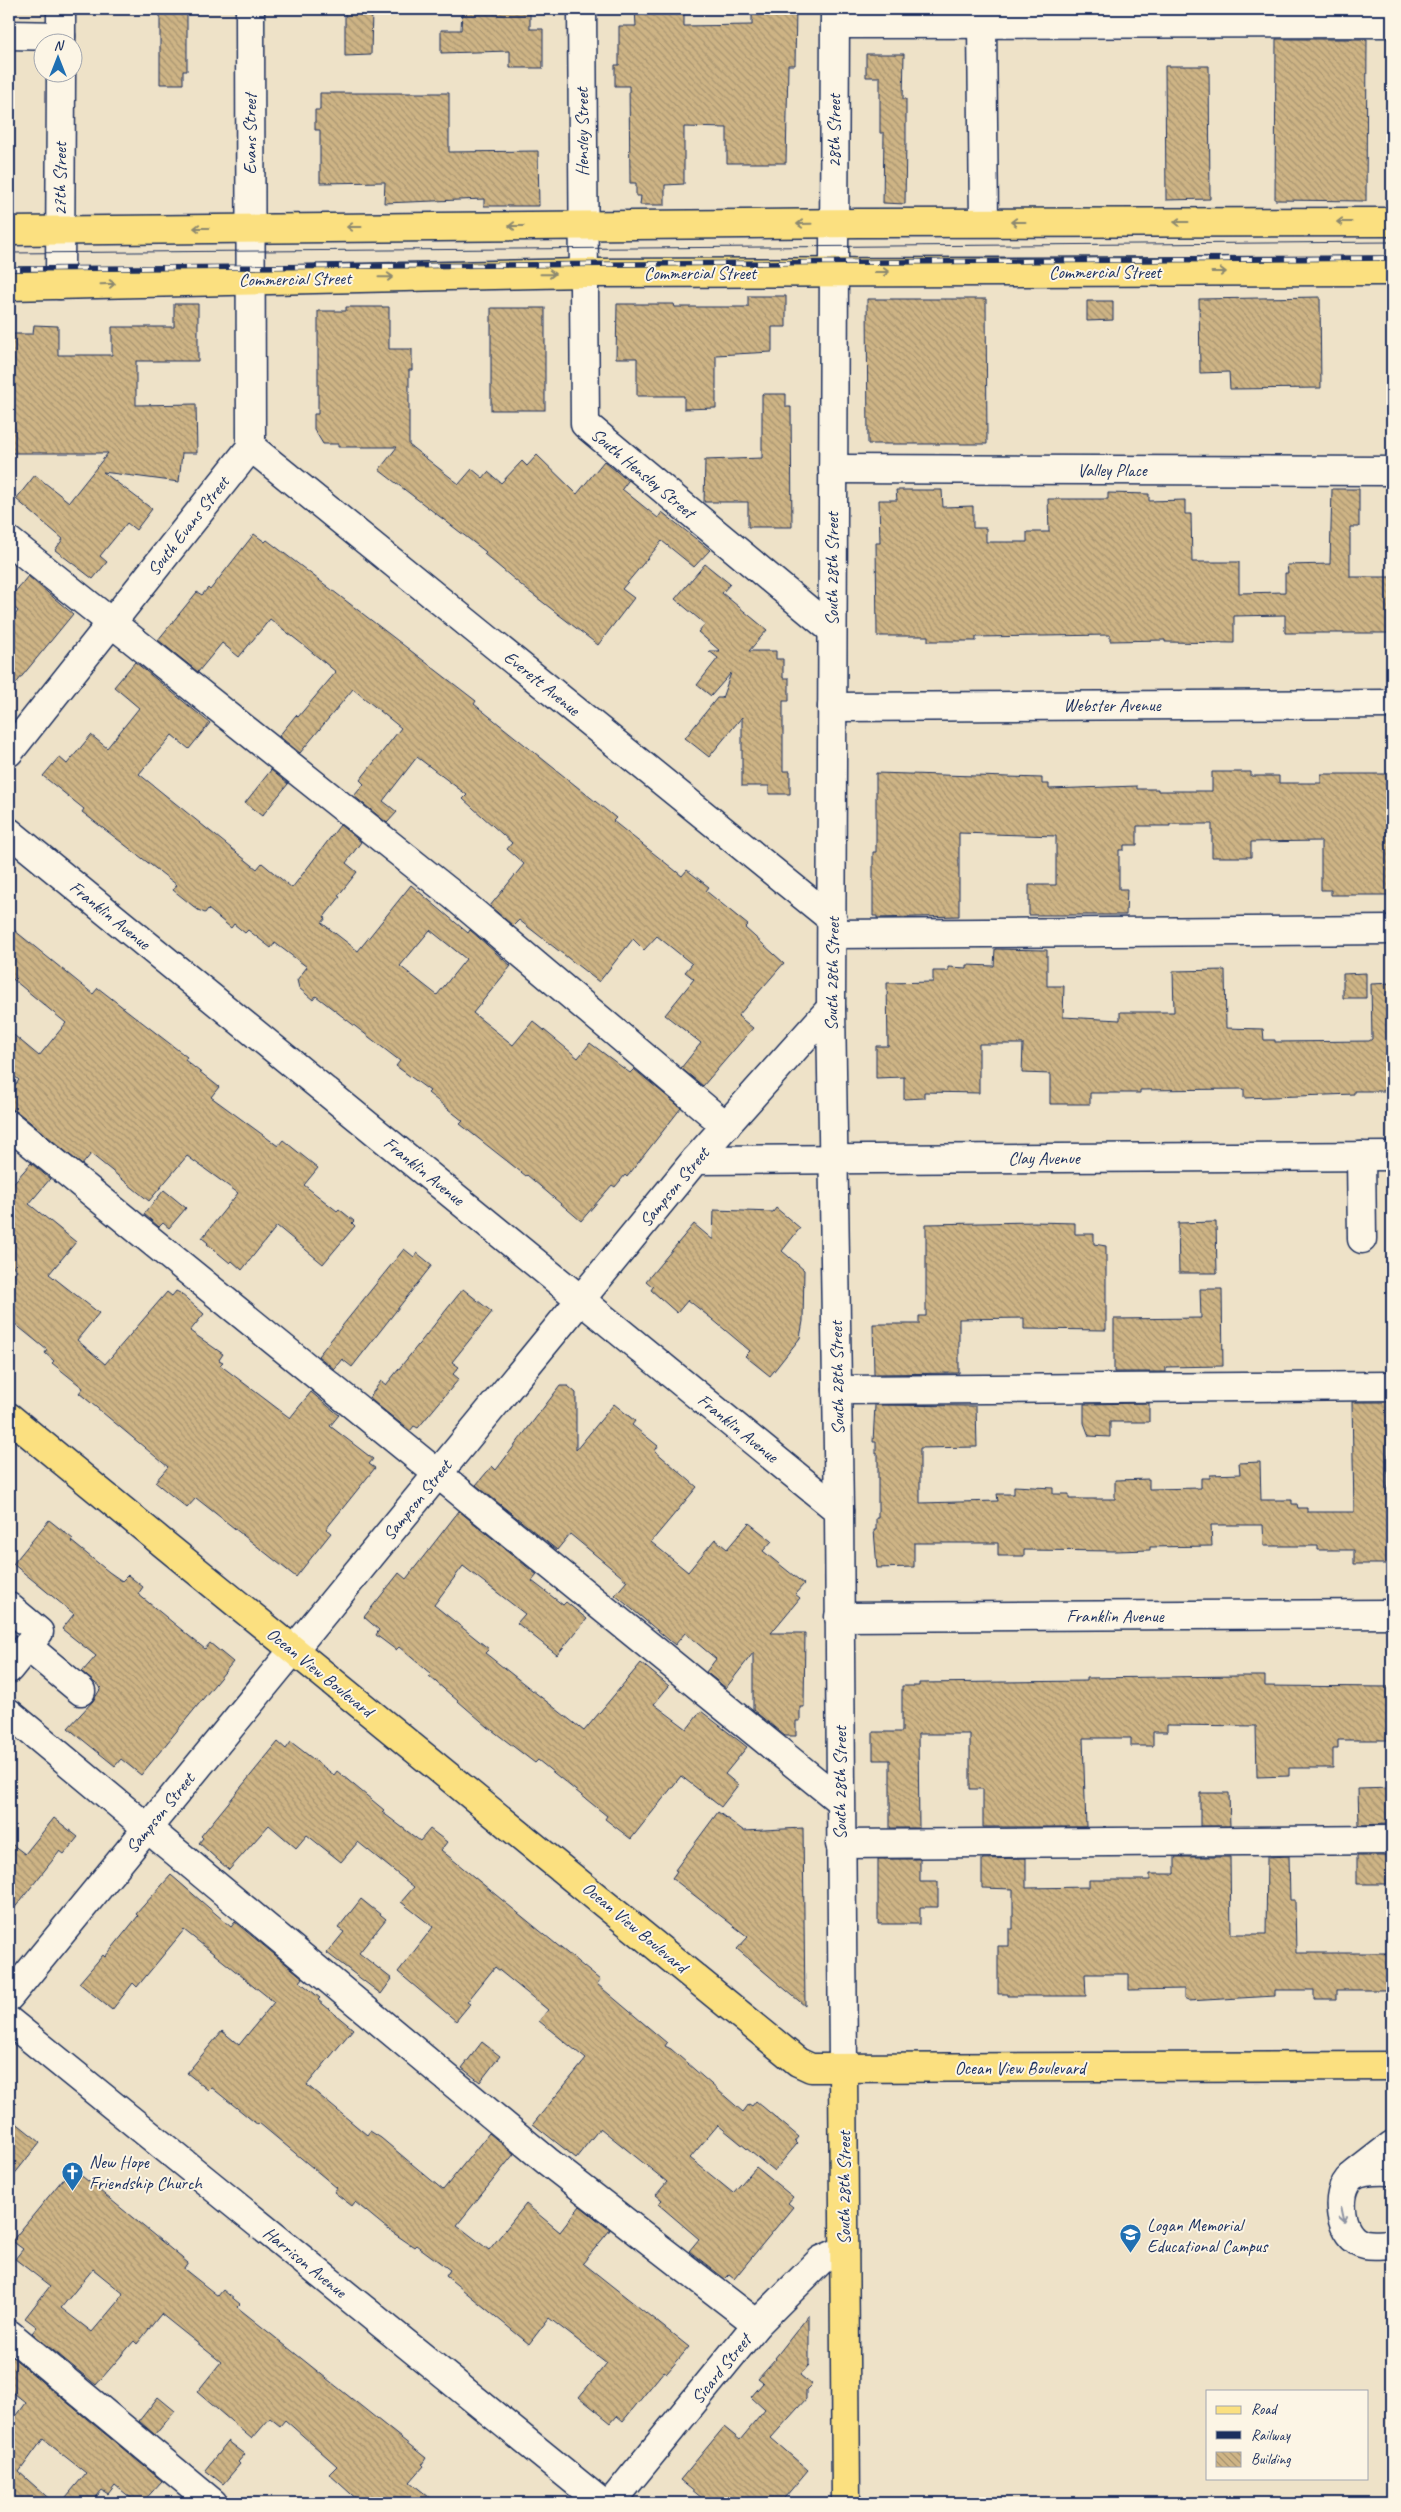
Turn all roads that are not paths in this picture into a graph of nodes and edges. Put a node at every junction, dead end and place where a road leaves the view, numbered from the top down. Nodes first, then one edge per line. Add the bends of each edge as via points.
1 (61, 9) edge
2 (250, 9) edge
3 (582, 9) edge
4 (835, 16) edge
5 (1392, 23) edge
6 (982, 24) junction
7 (61, 32) edge
8 (9, 35) edge
9 (32, 37) edge
10 (61, 82) edge
11 (984, 222) junction
12 (1392, 222) edge
13 (833, 223) junction
14 (583, 226) junction
15 (250, 228) junction
16 (60, 229) junction
17 (9, 230) edge
18 (833, 263) junction
19 (583, 264) junction
20 (250, 269) junction
21 (1392, 271) edge
22 (60, 285) junction
23 (9, 286) edge
24 (251, 446) junction
25 (833, 469) junction
26 (1392, 471) edge
27 (9, 541) edge
28 (113, 622) junction
29 (832, 630) junction
30 (1392, 704) edge
31 (832, 707) junction
32 (9, 752) edge
33 (9, 832) edge
34 (832, 927) junction
35 (1392, 930) edge
36 (831, 1008) junction
37 (9, 1125) edge
38 (726, 1126) junction
39 (1360, 1156) junction
40 (1392, 1156) edge
41 (833, 1159) junction
42 (695, 1160) junction
43 (1362, 1239) dead end
44 (581, 1300) junction
45 (1392, 1386) edge
46 (838, 1390) junction
47 (9, 1417) edge
48 (437, 1475) junction
49 (839, 1511) junction
50 (9, 1607) edge
51 (1392, 1614) edge
52 (838, 1617) junction
53 (27, 1646) junction
54 (293, 1650) junction
55 (9, 1669) edge
56 (81, 1691) dead end
57 (9, 1713) edge
58 (840, 1802) junction
59 (148, 1828) junction
60 (1392, 1840) edge
61 (840, 1844) junction
62 (9, 1997) edge
63 (9, 2021) edge
64 (1392, 2066) edge
65 (843, 2068) junction
66 (1392, 2145) edge
67 (1392, 2170) edge
68 (1352, 2176) junction
69 (1392, 2244) edge
70 (844, 2250) junction
71 (757, 2324) junction
72 (9, 2334) edge
73 (213, 2503) edge
74 (602, 2503) edge
75 (611, 2503) edge
76 (846, 2503) edge

1 - 7 street
2 - 15 street, Evans Street
3 - 14 street, Hensley Street
4 - 6 street
4 - 13 street, 28th Street
5 - 6 street
6 - 11 street
8 - 9 street
10 - 16 street, 27th Street
12 -> 11 main road
11 - 13 main road
13 -> 14 main road
13 - 18 street, 28th Street
14 -> 15 main road
14 - 19 street, Hensley Street
15 -> 16 main road
15 - 20 street, Evans Street
16 - 17 main road
16 - 22 street, 27th Street
18 - 19 main road, Commercial Street
18 -> 21 main road, Commercial Street
18 - 25 street, South 28th Street
20 -> 19 main road, Commercial Street
19 - 29 street, South Hensley Street via 584,424
22 -> 20 main road, Commercial Street
20 - 24 street
22 - 23 main road, Commercial Street
24 - 28 street, South Evans Street
24 - 34 street, Everett Avenue
25 - 26 street, Valley Place
25 - 29 street, South 28th Street
27 - 28 street
28 - 32 street, South Evans Street
28 - 38 street via 454,896
29 - 31 street, South 28th Street
30 - 31 street, Webster Avenue
31 - 34 street, South 28th Street
33 - 44 street, Franklin Avenue
34 - 35 street
34 - 36 street, South 28th Street
36 - 38 street, Sampson Street
36 - 41 street, South 28th Street
37 - 48 street
38 - 42 street, Sampson Street
39 - 40 street, Clay Avenue
39 - 41 street, Clay Avenue
39 - 43 street
41 - 42 street, Clay Avenue
41 - 46 street, South 28th Street
42 - 44 street, Sampson Street
44 - 48 street, Sampson Street
44 - 49 street, Franklin Avenue
45 - 46 street
46 - 49 street, South 28th Street
47 - 54 main road, Ocean View Boulevard
48 - 54 street, Sampson Street
48 - 58 street
49 - 52 street, South 28th Street
50 - 53 street via 39,1632
51 - 52 street, Franklin Avenue
52 - 58 street, South 28th Street
53 - 55 street
53 - 56 street
54 - 59 street, Sampson Street
54 - 65 main road, Ocean View Boulevard via 798,2062 811,2068
57 - 59 street
58 - 61 street, South 28th Street
59 - 62 street, Sampson Street
59 - 71 street via 548,2161
60 - 61 street
61 - 65 street, South 28th Street
63 - 74 street, Harrison Avenue
64 - 65 main road, Ocean View Boulevard
65 - 70 main road, South 28th Street
66 - 68 street
67 - 68 street via 1368,2170
68 -> 69 street via 1340,2199 1342,2218 1348,2232 1364,2244
70 - 71 street, Sicard Street via 821,2260
70 - 76 main road, South 28th Street
71 - 75 street, Sicard Street
72 - 73 street

